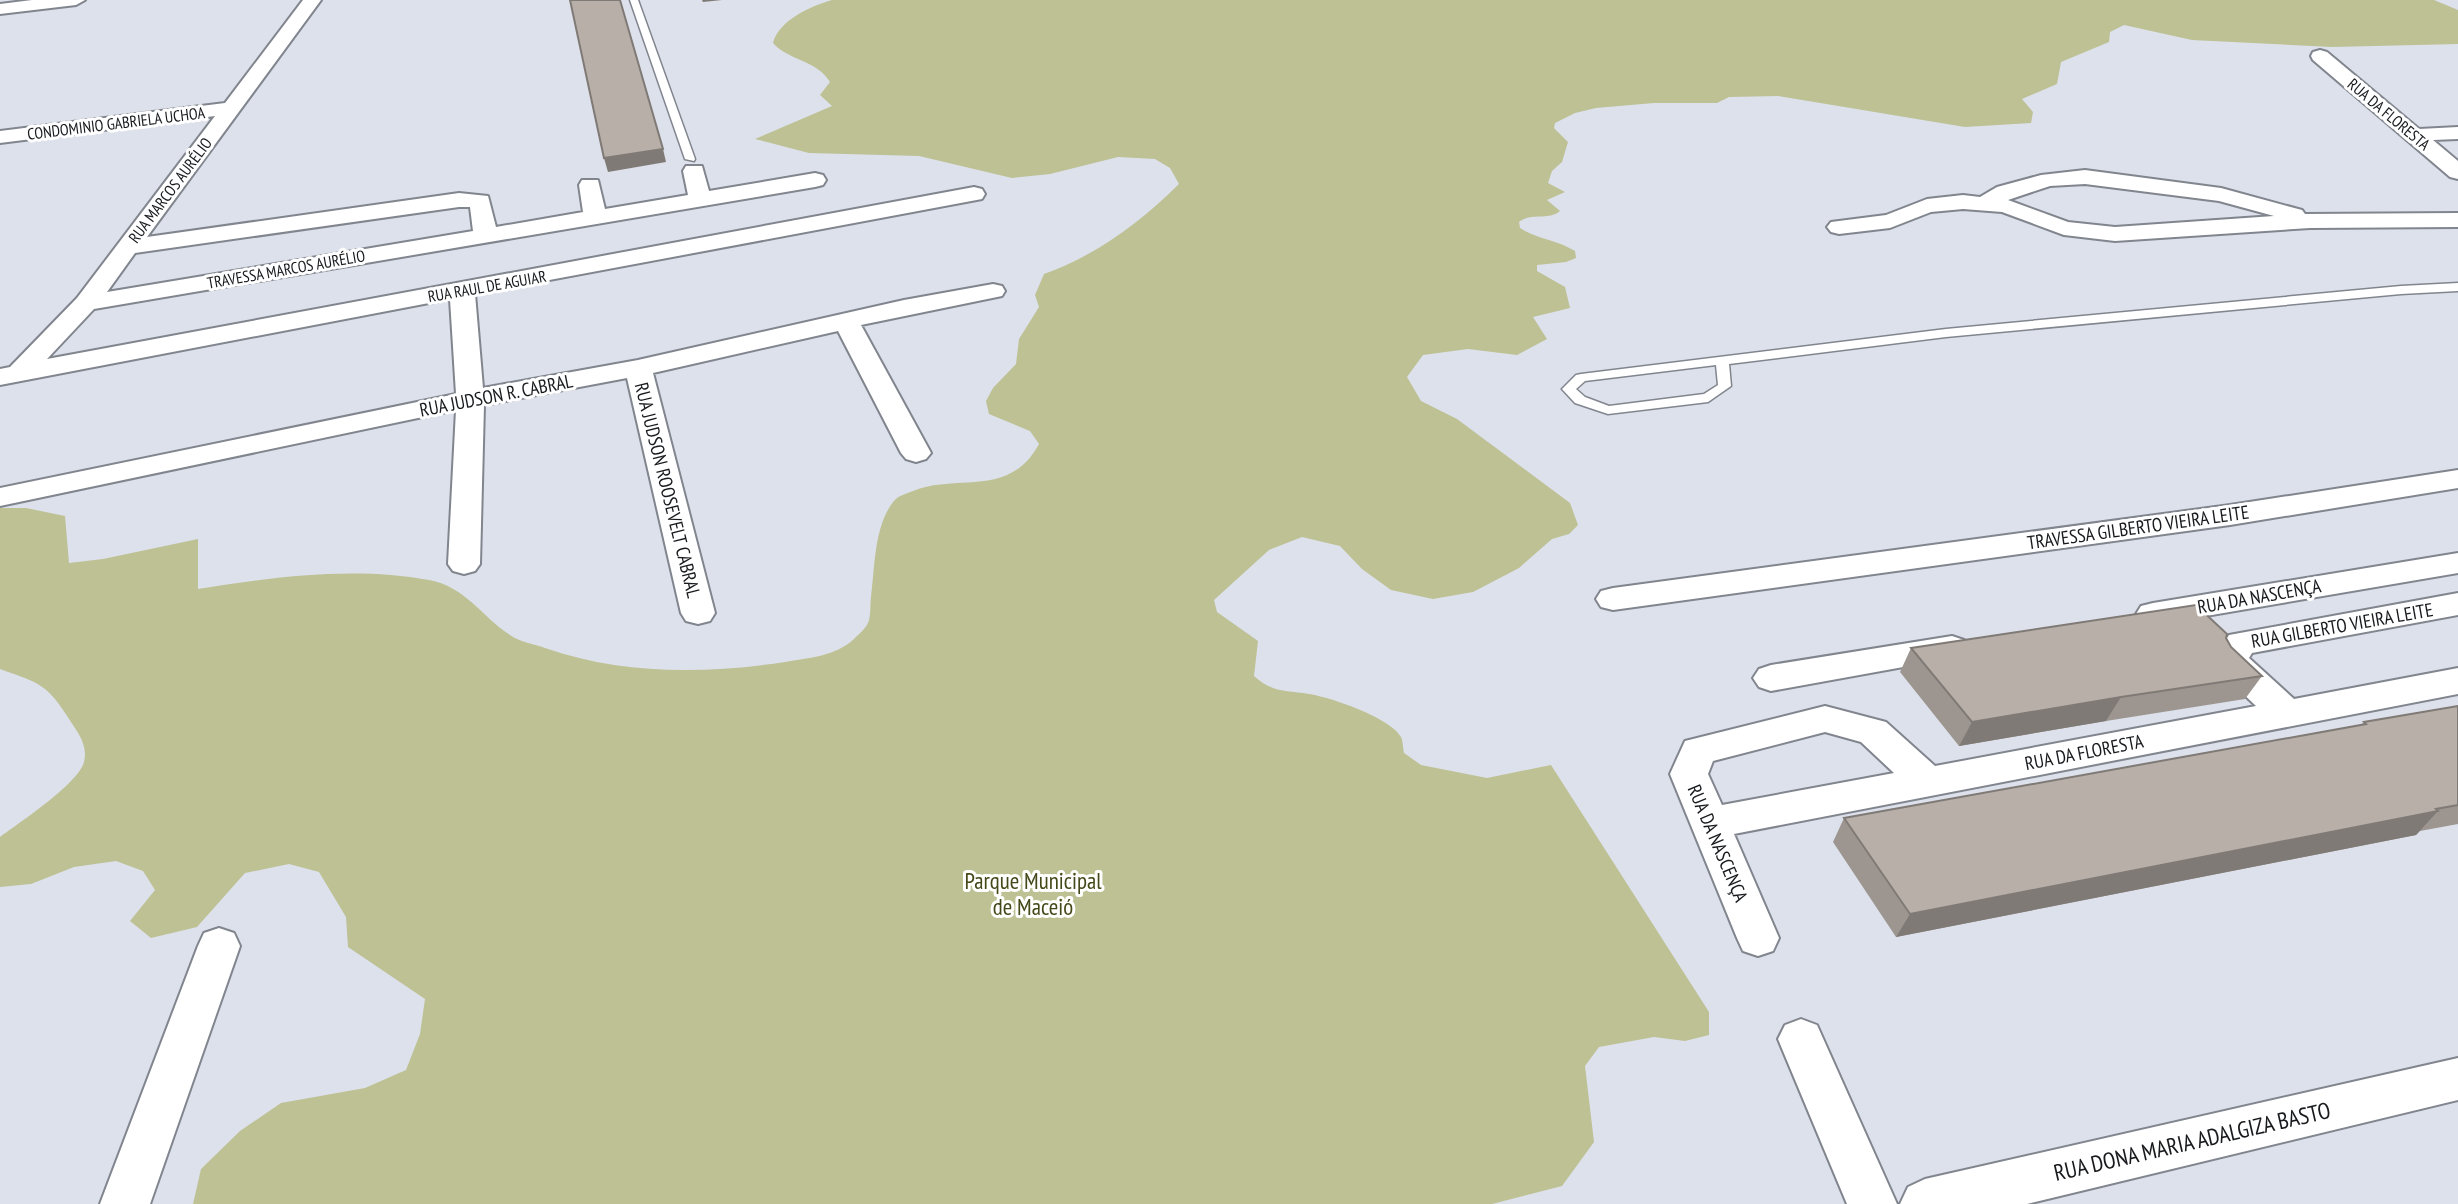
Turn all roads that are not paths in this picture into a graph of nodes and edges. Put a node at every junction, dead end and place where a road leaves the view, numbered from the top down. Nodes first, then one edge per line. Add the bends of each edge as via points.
1 (76, 0) edge
2 (312, 0) edge
3 (634, 0) edge
4 (0, 9) edge
5 (2320, 56) dead end
6 (233, 108) junction
7 (2458, 133) edge
8 (2415, 135) junction
9 (0, 138) edge
10 (692, 165) joint
11 (2458, 172) edge
12 (815, 180) dead end
13 (590, 185) dead end
14 (974, 194) dead end
15 (700, 200) junction
16 (1983, 204) junction
17 (595, 217) junction
18 (2458, 220) edge
19 (2310, 221) junction
20 (1839, 227) dead end
21 (535, 229) junction
22 (486, 236) junction
23 (128, 247) junction
24 (544, 276) junction
25 (2458, 287) edge
26 (462, 291) junction
27 (993, 291) dead end
28 (86, 303) junction
29 (846, 321) junction
30 (1722, 360) junction
31 (638, 368) junction
32 (10, 375) edge
33 (470, 399) junction
34 (916, 453) dead end
35 (2458, 479) edge
36 (0, 498) edge
37 (2458, 563) edge
38 (464, 564) dead end
39 (1613, 599) dead end
40 (2458, 604) edge
41 (698, 613) dead end
42 (2127, 618) edge
43 (1976, 643) edge
44 (1771, 678) dead end
45 (2458, 681) edge
46 (2287, 714) junction
47 (1927, 782) junction
48 (1710, 823) junction
49 (1758, 938) dead end
50 (219, 946) dead end
51 (1801, 1039) dead end
52 (2458, 1079) edge
53 (125, 1204) edge
54 (1872, 1204) edge
55 (1925, 1204) edge

1 - 4 street
2 - 6 street, RUA MARCOS AURÉLIO
3 - 10 lane
5 - 8 street, RUA DA FLORESTA
6 - 9 street, CONDOMINIO GABRIELA UCHOA
6 - 23 street, RUA MARCOS AURÉLIO
7 - 8 street
8 - 11 street, RUA DA FLORESTA
10 - 15 street
12 - 15 street, TRAVESSA MARCOS AURÉLIO
13 - 17 street
14 - 24 street, RUA RAUL DE AGUIAR
15 - 17 street, TRAVESSA MARCOS AURÉLIO
16 - 19 street via 2006,206 2064,228 2115,234
16 - 19 street via 2005,192 2049,180 2085,177 2221,195
16 - 20 street via 1927,206 1890,221
17 - 21 street, TRAVESSA MARCOS AURÉLIO
18 - 19 street
21 - 22 street, TRAVESSA MARCOS AURÉLIO
21 - 24 street
22 - 23 street via 480,201 459,200
22 - 28 street, TRAVESSA MARCOS AURÉLIO
23 - 28 street, RUA MARCOS AURÉLIO
24 - 26 street, RUA RAUL DE AGUIAR
25 - 30 lane via 1960,332
26 - 32 street, RUA RAUL DE AGUIAR
26 - 33 street
27 - 29 street, RUA JUDSON R. CABRAL
28 - 32 street, RUA MARCOS AURÉLIO
29 - 31 street, RUA JUDSON R. CABRAL
29 - 34 street
30 - 30 lane via 1725,386 1708,398 1608,410 1580,400 1569,389 1581,378
31 - 33 street, RUA JUDSON R. CABRAL
31 - 41 street, RUA JUDSON ROOSEVELT CABRAL
33 - 36 street, RUA JUDSON R. CABRAL
33 - 38 street
35 - 39 street, TRAVESSA GILBERTO VIEIRA LEITE via 2230,515
37 - 42 street, RUA DA NASCENÇA
40 - 46 street, RUA GILBERTO VIEIRA LEITE via 2241,643 2230,660
43 - 44 street
45 - 46 street, RUA DA FLORESTA
46 - 47 street, RUA DA FLORESTA
47 - 48 street, RUA DA FLORESTA
47 - 48 street, RUA DA NASCENÇA via 1873,732 1825,719 1698,751 1689,774
48 - 49 street, RUA DA NASCENÇA
50 - 53 street
51 - 54 street
52 - 55 street, RUA DONA MARIA ADALGIZA BASTO

